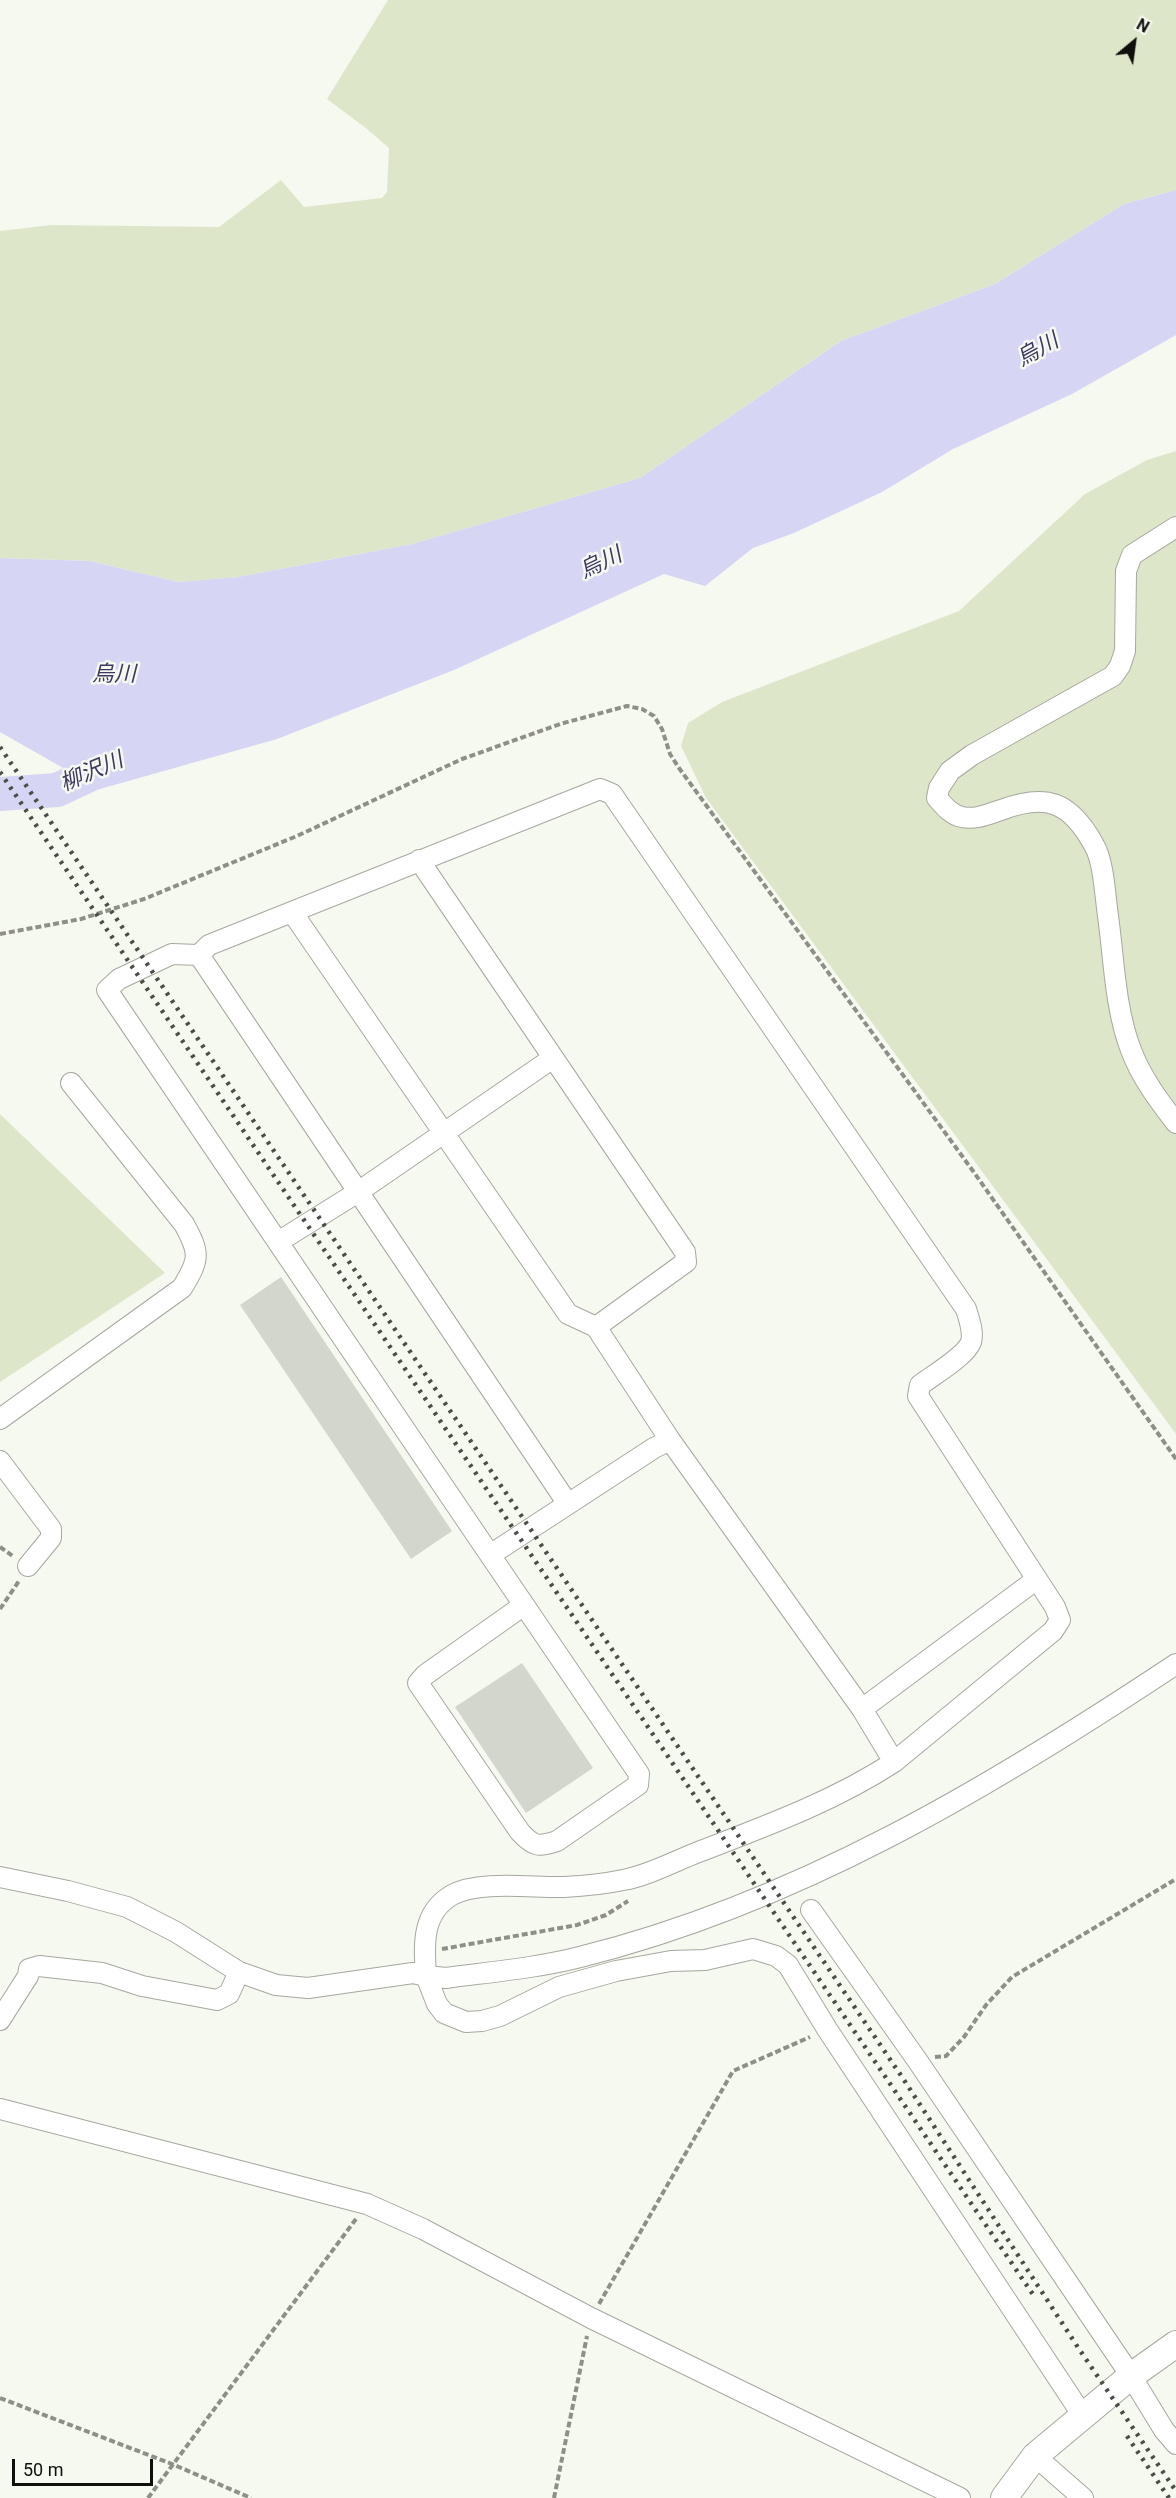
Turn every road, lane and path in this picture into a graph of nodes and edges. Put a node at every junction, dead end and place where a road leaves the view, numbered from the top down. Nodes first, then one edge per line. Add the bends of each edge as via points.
1 (1176, 527) edge
2 (419, 860) junction
3 (292, 912) junction
4 (0, 934) edge
5 (199, 955) junction
6 (554, 1058) junction
7 (70, 1083) dead end
8 (1176, 1124) edge
9 (443, 1132) junction
10 (358, 1192) junction
11 (278, 1242) junction
12 (596, 1327) junction
13 (0, 1419) edge
14 (670, 1440) junction
15 (1176, 1459) edge
16 (0, 1461) edge
17 (568, 1504) junction
18 (490, 1555) junction
19 (28, 1566) dead end
20 (1037, 1579) junction
21 (524, 1605) junction
22 (1176, 1664) edge
23 (862, 1709) junction
24 (894, 1762) junction
25 (0, 1877) edge
26 (1176, 1879) edge
27 (628, 1901) dead end
28 (811, 1910) dead end
29 (424, 1953) junction
30 (239, 1972) junction
31 (426, 1976) junction
32 (0, 2020) edge
33 (827, 2029) junction
34 (917, 2060) junction
35 (0, 2109) edge
36 (367, 2204) junction
37 (591, 2318) junction
38 (1176, 2344) edge
39 (1131, 2376) junction
40 (0, 2398) edge
41 (1083, 2416) junction
42 (1176, 2444) edge
43 (1035, 2456) junction
44 (172, 2464) junction
45 (148, 2498) edge
46 (251, 2498) edge
47 (554, 2498) edge
48 (960, 2498) edge
49 (1004, 2498) edge
50 (1083, 2498) edge

1 - 8 street via 1132,555 1126,570 1125,651 1113,675 972,755 950,771 937,798 960,817 976,818 1024,801 1050,802 1066,809 1077,821 1095,846 1131,1050
2 - 3 street
2 - 6 street
2 - 20 street via 587,792 600,789 612,794 966,1309 971,1341 966,1350 920,1385 918,1396
3 - 5 street via 209,945
3 - 9 street
4 - 15 path via 81,919 144,899 297,836 462,759 560,724 627,706 642,709 654,716 679,768 973,1171
5 - 10 street
5 - 11 street via 172,954 119,979 107,990
6 - 9 street
6 - 12 street via 685,1252 686,1262
7 - 13 street via 184,1224 197,1248 193,1270 182,1288
9 - 10 street
9 - 12 street via 568,1314
10 - 11 street
10 - 17 street
11 - 18 street
12 - 14 street
14 - 17 street
14 - 23 street
16 - 19 street via 51,1528 51,1538
17 - 18 street
18 - 21 street
20 - 23 street
20 - 24 street via 1060,1620 1053,1631
21 - 21 street via 418,1683 520,1832 541,1846 557,1841 638,1785 639,1774
22 - 31 street via 987,1785 924,1820 730,1910 579,1958 446,1978
23 - 24 street
24 - 29 street via 870,1778 783,1819 625,1880 565,1887 464,1890 441,1903 430,1917
25 - 30 street via 126,1908 176,1932
26 - 34 path via 1012,1977 946,2056
27 - 29 path via 606,1915 577,1925
28 - 34 street
29 - 31 street
30 - 31 street via 276,1985 308,1988 413,1974
30 - 32 street via 229,1994 217,2000 141,1986 102,1973 39,1966 29,1969
31 - 33 street via 444,2013 466,2022 482,2021 559,1987 616,1971 671,1961 705,1960 753,1948 788,1965
33 - 37 path via 733,2071
33 - 41 street
34 - 39 street
35 - 36 street
36 - 37 street via 423,2229
36 - 44 path
37 - 47 path
37 - 48 street
38 - 39 main road
39 - 41 main road
39 - 42 street
40 - 44 path
41 - 43 main road
43 - 49 main road
43 - 50 street
44 - 45 path
44 - 46 path

